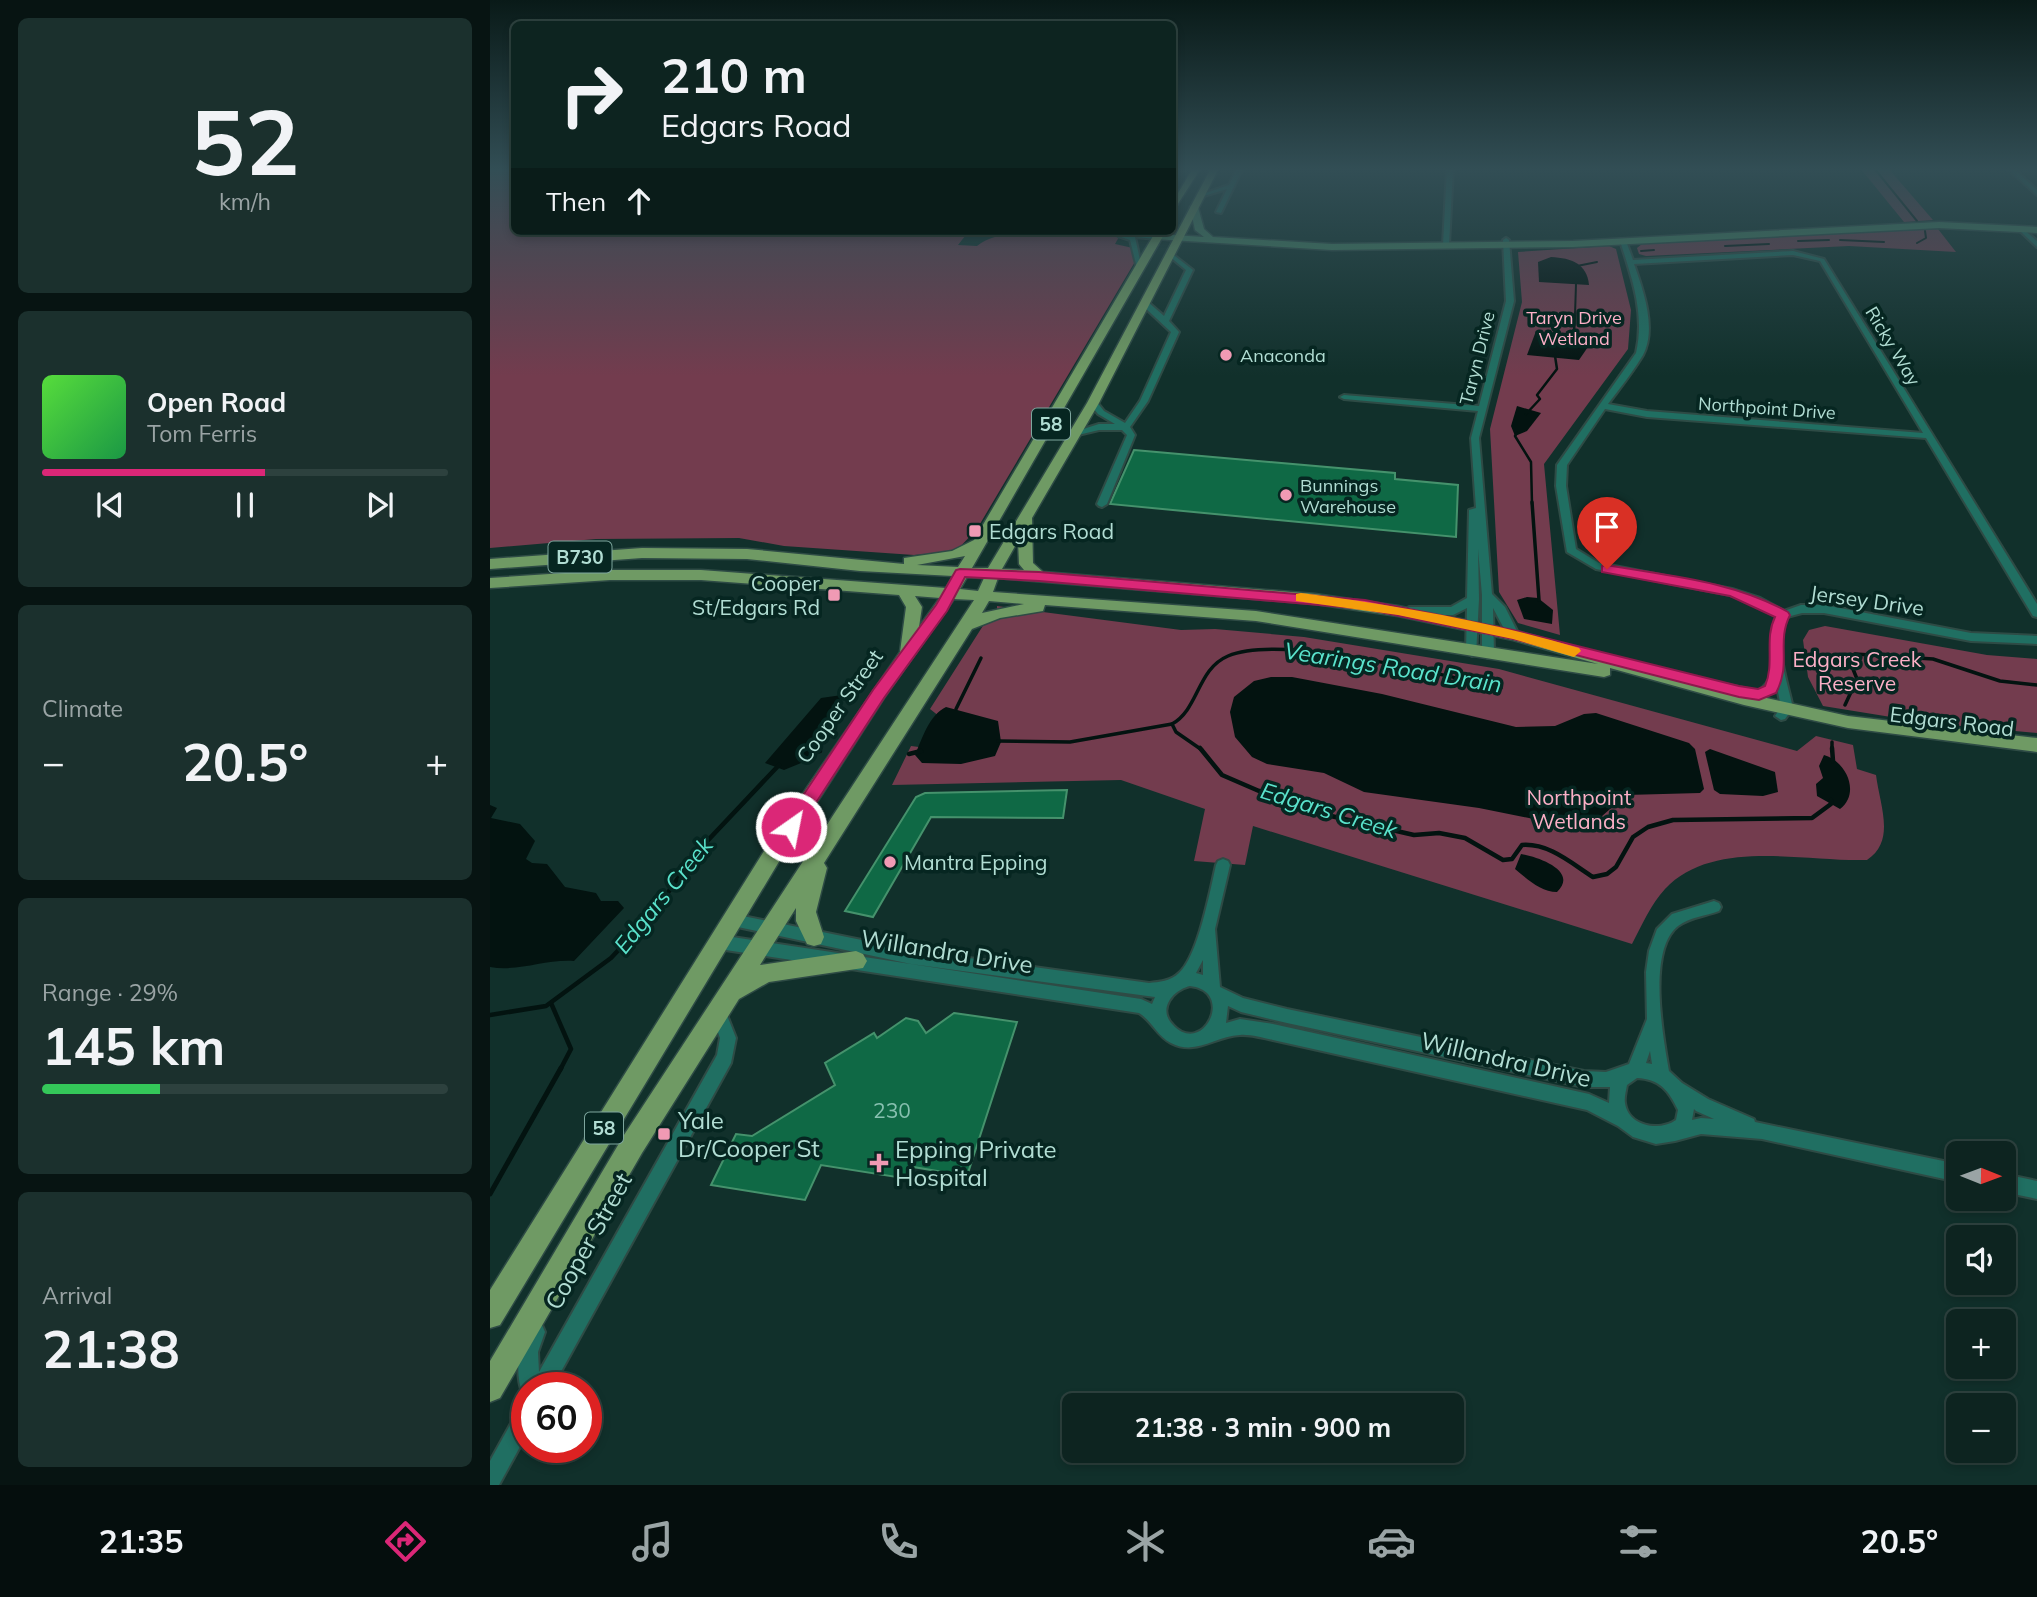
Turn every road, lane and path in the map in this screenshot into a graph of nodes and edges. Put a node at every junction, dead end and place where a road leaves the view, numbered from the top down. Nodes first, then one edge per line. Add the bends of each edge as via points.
1 (1127, 237) edge
2 (1157, 237) edge
3 (1180, 237) edge
4 (1183, 237) edge
5 (1229, 237) edge
6 (1446, 237) edge
7 (1695, 237) edge
8 (1623, 241) junction
9 (1446, 242) junction
10 (1507, 243) junction
11 (1240, 244) junction
12 (1331, 244) junction
13 (1172, 253) junction
14 (1194, 261) dead end
15 (1630, 262) junction
16 (1140, 268) junction
17 (1189, 270) junction
18 (1145, 304) junction
19 (1165, 321) junction
20 (1344, 397) dead end
21 (1093, 403) junction
22 (1604, 406) junction
23 (1482, 409) junction
24 (1126, 427) junction
25 (1078, 432) junction
26 (1929, 436) junction
27 (1477, 478) junction
28 (1102, 503) dead end
29 (1025, 518) junction
30 (978, 542) junction
31 (490, 564) edge
32 (860, 566) junction
33 (960, 573) junction
34 (993, 574) junction
35 (1039, 576) junction
36 (490, 583) edge
37 (904, 590) junction
38 (950, 594) junction
39 (1487, 595) junction
40 (984, 596) junction
41 (1474, 599) junction
42 (1070, 602) junction
43 (1398, 611) junction
44 (2037, 613) edge
45 (1783, 615) junction
46 (967, 625) junction
47 (1481, 628) junction
48 (1513, 635) junction
49 (2037, 640) edge
50 (1480, 653) junction
51 (1594, 657) junction
52 (906, 658) junction
53 (1779, 671) junction
54 (1784, 712) junction
55 (2037, 745) edge
56 (2037, 754) edge
57 (824, 844) junction
58 (1223, 865) dead end
59 (1714, 907) dead end
60 (733, 920) junction
61 (771, 927) junction
62 (1209, 929) junction
63 (814, 937) junction
64 (719, 942) junction
65 (758, 948) junction
66 (856, 961) junction
67 (1176, 985) junction
68 (1214, 990) junction
69 (723, 1001) junction
70 (1161, 1022) junction
71 (1653, 1023) junction
72 (1206, 1035) junction
73 (1630, 1072) junction
74 (1662, 1076) junction
75 (1676, 1089) junction
76 (1627, 1122) junction
77 (1762, 1131) junction
78 (1675, 1133) junction
79 (1946, 1170) edge
80 (614, 1175) junction
81 (2016, 1186) edge
82 (2037, 1190) edge
83 (490, 1315) edge
84 (529, 1372) edge
85 (550, 1372) edge
86 (490, 1388) edge
87 (511, 1443) edge
88 (490, 1481) edge

1 - 16 street via 1133,239
2 - 16 main road, Cooper Street / 58
3 - 13 main road, Cooper Street / 58
4 - 11 street
5 - 12 street
6 - 9 street
7 - 8 street
8 - 10 street
8 - 15 street
9 - 10 street
9 - 12 street
10 - 23 street, Taryn Drive via 1510,301
11 - 12 street
11 - 13 street via 1199,243
13 - 17 street
13 - 18 main road, Cooper Street / 58
14 - 17 street
15 - 22 street via 1643,314 1641,349
15 - 26 street, Ricky Way via 1793,253 1819,258
16 - 30 main road, Cooper Street / 58
17 - 19 street
18 - 19 street
18 - 21 main road, Cooper Street / 58
19 - 24 street via 1174,329 1174,336 1144,401
20 - 23 street
21 - 24 street
21 - 25 main road, Cooper Street / 58
22 - 26 street, Northpoint Drive via 1647,414
22 - 45 street, Jersey Drive via 1567,454 1560,473 1567,540 1576,555 1607,569 1746,596
23 - 27 street, Taryn Drive via 1475,438
24 - 25 street
24 - 28 street via 1131,439
25 - 29 main road, Cooper Street / 58
26 - 44 street, Ricky Way
27 - 39 street, Taryn Drive
27 - 41 street, Taryn Drive
29 - 34 main road, Cooper Street / 58
29 - 35 main road via 1026,564
30 - 32 main road via 956,555
30 - 33 main road, Cooper Street / 58
31 - 32 main road, Edgars Road / B730 via 682,552
32 - 33 main road, Edgars Road / B730
33 - 34 main road, Edgars Road / B730
33 - 38 main road, Cooper Street / 58
34 - 35 main road, Edgars Road
34 - 40 main road, Cooper Street / 58
35 - 43 main road, Edgars Road via 1315,599
36 - 37 main road, Edgars Road / B730 via 676,574
37 - 38 main road, Edgars Road / B730
37 - 52 main road via 914,607
38 - 40 main road, Edgars Road / B730
38 - 52 main road, Cooper Street / 58
39 - 47 street, Taryn Drive
39 - 48 street via 1501,610
40 - 42 main road, Edgars Road
40 - 46 main road, Cooper Street / 58
41 - 43 street via 1453,611
41 - 47 street, Taryn Drive
42 - 46 main road via 997,613
42 - 50 main road, Edgars Road via 1256,616
43 - 47 main road, Edgars Road
45 - 49 street, Jersey Drive via 1824,609 1971,637
45 - 53 street via 1776,630
46 - 57 main road, Cooper Street / 58
47 - 48 main road, Edgars Road
47 - 50 street, Taryn Drive
48 - 51 main road, Edgars Road
50 - 54 main road, Edgars Road via 1598,670
51 - 53 street via 1753,694 1769,692
51 - 54 main road, Edgars Road
52 - 60 main road, Cooper Street / 58
53 - 54 street
54 - 55 main road, Edgars Road
54 - 56 main road, Edgars Road via 1905,739
57 - 61 main road, Cooper Street / 58
57 - 63 main road via 804,915 805,926
58 - 62 street
59 - 71 street via 1685,915 1664,930 1658,944
60 - 61 street, Willandra Drive
60 - 64 main road, Cooper Street / 58
61 - 63 street, Willandra Drive
61 - 65 main road, Cooper Street / 58
62 - 67 street via 1194,964
62 - 68 street
63 - 67 street, Willandra Drive via 981,968 1149,990
64 - 65 street, Willandra Drive
64 - 83 main road, Cooper Street / 58
65 - 66 street, Willandra Drive
65 - 69 main road, Cooper Street / 58
66 - 69 main road via 755,976
66 - 70 street, Willandra Drive via 1141,1006
67 - 68 street via 1202,981
67 - 70 street via 1159,1004
68 - 72 street via 1222,1011
68 - 73 street, Willandra Drive via 1241,1004 1287,1016 1584,1079 1606,1080
69 - 80 main road, Cooper Street / 58
69 - 85 street, Cooper Street via 728,1038 725,1057
70 - 72 street via 1167,1031 1185,1040
71 - 73 street
71 - 74 street
72 - 76 street, Willandra Drive via 1240,1027 1273,1032 1589,1102
73 - 74 street
73 - 76 street via 1619,1081 1616,1101
74 - 75 street
75 - 77 street
75 - 78 street via 1684,1118
76 - 78 street via 1646,1136
77 - 78 street via 1701,1126
77 - 79 street
80 - 84 street, Cooper Street via 540,1317 528,1352
80 - 86 main road, Cooper Street / 58
81 - 82 street
87 - 88 street

